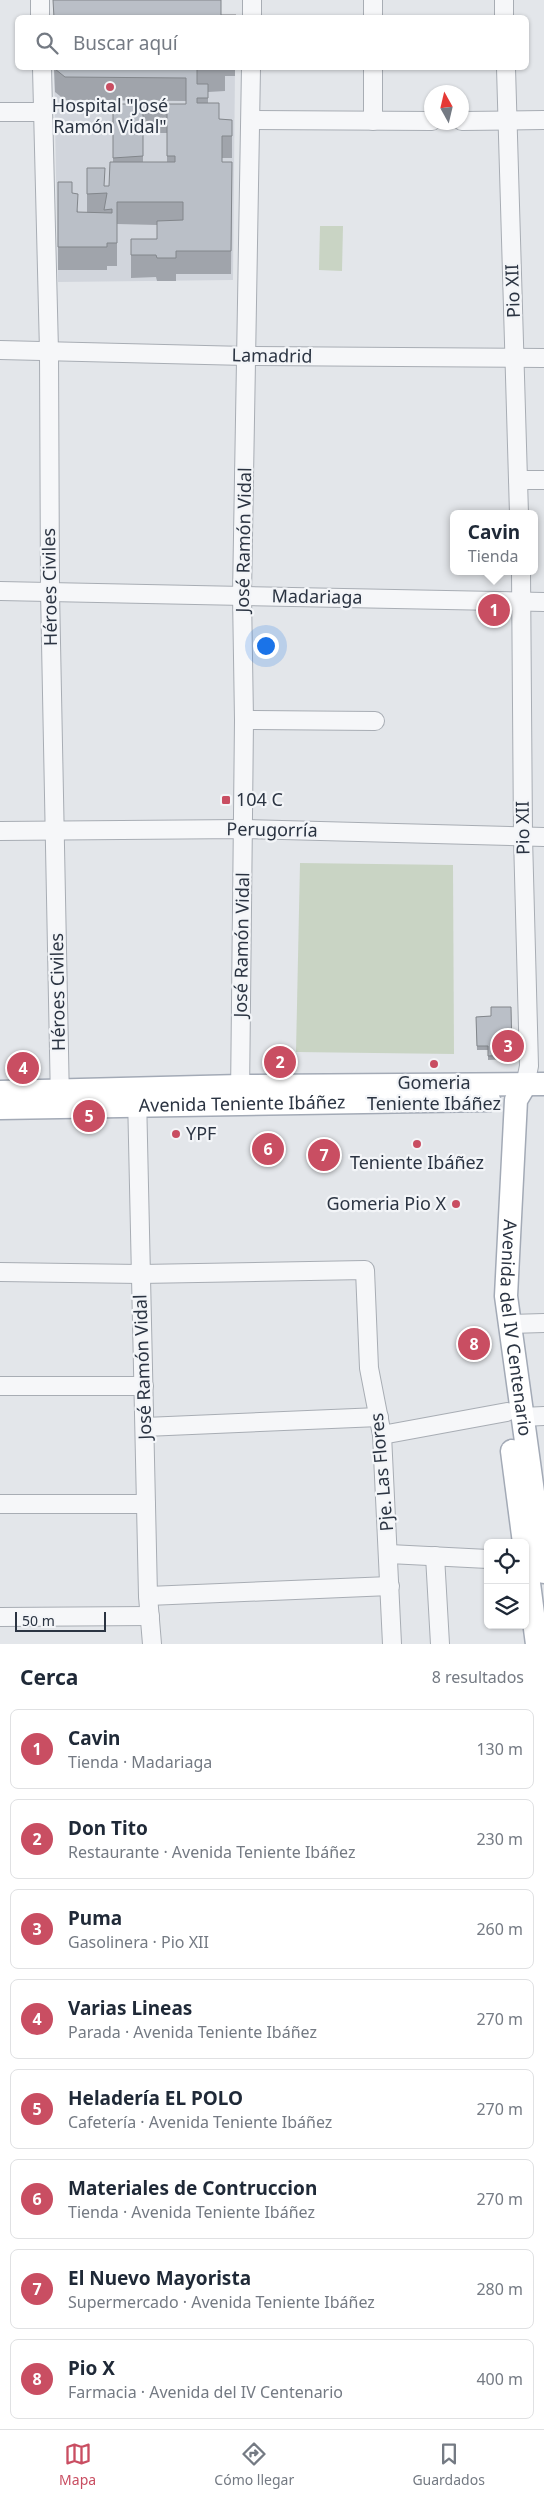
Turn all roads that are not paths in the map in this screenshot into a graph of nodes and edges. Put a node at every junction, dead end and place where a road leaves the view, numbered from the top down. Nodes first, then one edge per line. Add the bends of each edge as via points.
1 (40, 0) edge
2 (252, 0) edge
3 (373, 0) edge
4 (504, 0) edge
5 (40, 15) edge
6 (252, 15) edge
7 (373, 15) edge
8 (504, 15) edge
9 (42, 70) edge
10 (251, 70) edge
11 (373, 70) edge
12 (506, 70) edge
13 (0, 112) edge
14 (43, 112) junction
15 (251, 120) junction
16 (544, 120) edge
17 (373, 121) junction
18 (424, 121) edge
19 (469, 121) edge
20 (508, 121) junction
21 (0, 350) edge
22 (49, 351) junction
23 (246, 356) junction
24 (515, 358) junction
25 (544, 358) edge
26 (518, 480) junction
27 (544, 480) edge
28 (519, 510) edge
29 (521, 575) edge
30 (0, 591) edge
31 (50, 591) junction
32 (242, 595) junction
33 (522, 602) junction
34 (544, 602) edge
35 (244, 720) junction
36 (375, 721) dead end
37 (243, 829) junction
38 (56, 830) junction
39 (0, 831) edge
40 (523, 836) junction
41 (544, 836) edge
42 (518, 1091) edge
43 (0, 1092) edge
44 (240, 1095) junction
45 (136, 1097) junction
46 (60, 1100) junction
47 (544, 1100) edge
48 (0, 1108) edge
49 (0, 1272) edge
50 (140, 1274) junction
51 (544, 1323) edge
52 (510, 1324) junction
53 (0, 1386) edge
54 (144, 1386) junction
55 (524, 1415) edge
56 (379, 1418) junction
57 (144, 1427) junction
58 (382, 1435) junction
59 (539, 1499) edge
60 (0, 1504) edge
61 (146, 1504) junction
62 (528, 1539) edge
63 (389, 1554) junction
64 (434, 1556) junction
65 (529, 1558) edge
66 (484, 1559) edge
67 (390, 1586) junction
68 (537, 1591) edge
69 (148, 1596) junction
70 (150, 1616) junction
71 (0, 1617) edge
72 (152, 1644) edge
73 (392, 1644) edge
74 (440, 1644) edge
75 (537, 1644) edge

1 - 5 street
2 - 6 street
3 - 7 street
4 - 8 street
9 - 14 street, Héroes Civiles
10 - 15 street, José Ramón Vidal
11 - 17 street
12 - 20 street, Pio XII
13 - 14 street
14 - 22 street, Héroes Civiles
15 - 17 street
15 - 23 street, José Ramón Vidal
16 - 20 street
17 - 18 street
19 - 20 street
20 - 24 street, Pio XII
21 - 22 street, Lamadrid
22 - 23 street, Lamadrid
22 - 31 street, Héroes Civiles
23 - 24 street, Lamadrid
23 - 32 street, José Ramón Vidal
24 - 25 street, Lamadrid
24 - 26 street, Pio XII
26 - 27 street
26 - 28 street, Pio XII
29 - 33 street, Pio XII
30 - 31 street, Madariaga
31 - 32 street, Madariaga
31 - 38 street, Héroes Civiles
32 - 33 street, Madariaga
32 - 35 street, José Ramón Vidal
33 - 34 street, Madariaga
33 - 40 street, Pio XII
35 - 36 street
35 - 37 street, José Ramón Vidal
37 - 38 street, Perugorría
37 - 40 street, Perugorría
37 - 44 street, José Ramón Vidal
38 - 39 street, Perugorría
38 - 46 street, Héroes Civiles
40 - 41 street, Perugorría
40 - 42 street, Pio XII via 529,1066
42 - 44 main road, Avenida Teniente Ibáñez
42 - 47 main road, Avenida Teniente Ibáñez
42 - 52 main road, Avenida del IV Centenario via 506,1274
42 - 55 main road, Avenida del IV Centenario via 492,1296
43 - 46 main road, Avenida Teniente Ibáñez
44 - 45 main road, Avenida Teniente Ibáñez
45 - 46 main road, Avenida Teniente Ibáñez
45 - 50 street, José Ramón Vidal
46 - 48 main road, Avenida Teniente Ibáñez
49 - 50 street
50 - 54 street, José Ramón Vidal
50 - 56 street, Pje. Las Flores via 365,1270 369,1368
51 - 52 street
52 - 55 main road, Avenida del IV Centenario
53 - 54 street
54 - 57 street, José Ramón Vidal
55 - 58 street
55 - 59 main road, Avenida del IV Centenario
55 - 62 main road, Avenida del IV Centenario
56 - 57 street
56 - 58 street, Pje. Las Flores
57 - 61 street, José Ramón Vidal
58 - 63 street, Pje. Las Flores
59 - 65 main road, Avenida del IV Centenario
60 - 61 street
61 - 69 street, José Ramón Vidal
63 - 64 street
63 - 67 street, Pje. Las Flores
64 - 66 street
64 - 74 street
65 - 68 main road, Avenida del IV Centenario
67 - 69 street
67 - 73 street, Pje. Las Flores
68 - 75 main road, Avenida del IV Centenario
69 - 70 street, José Ramón Vidal
70 - 71 street
70 - 72 street, José Ramón Vidal

